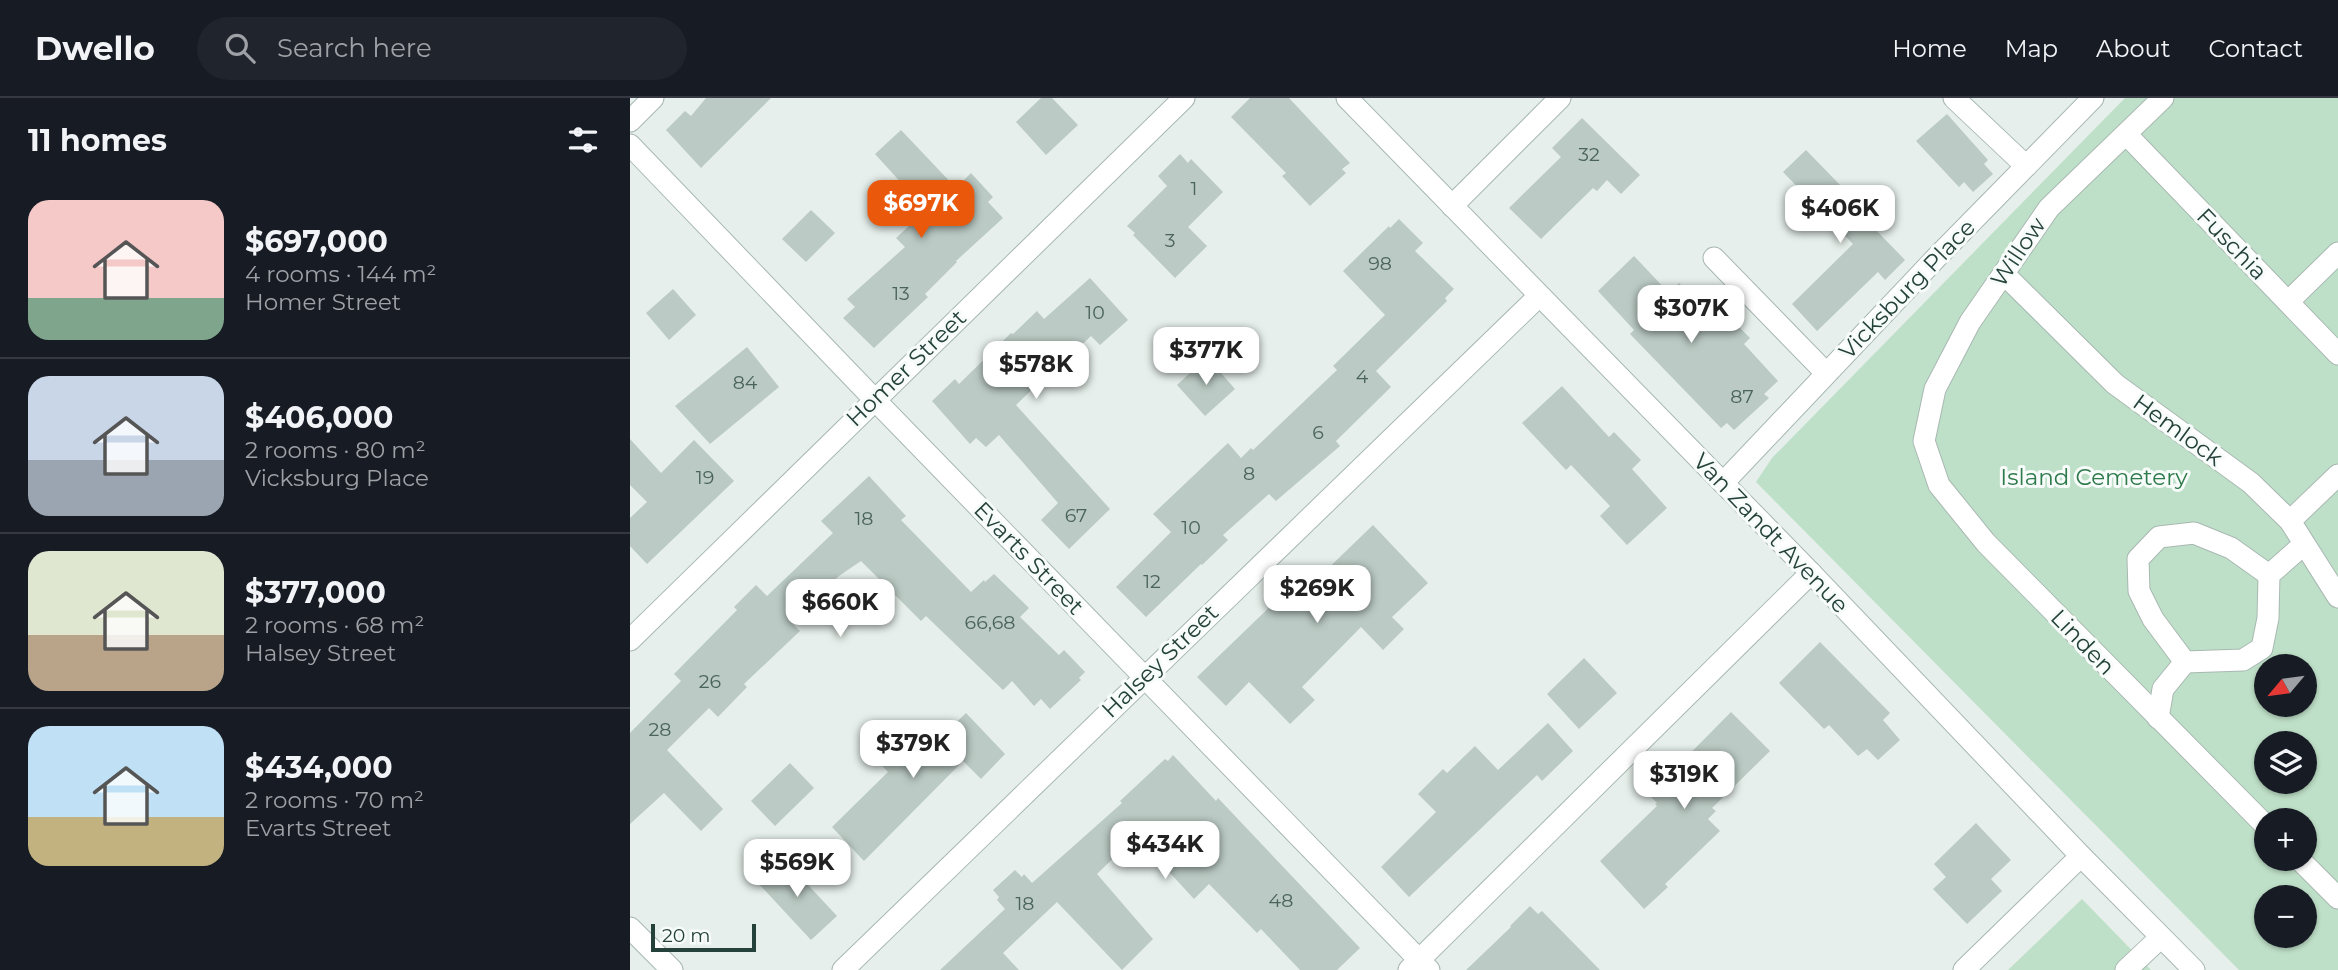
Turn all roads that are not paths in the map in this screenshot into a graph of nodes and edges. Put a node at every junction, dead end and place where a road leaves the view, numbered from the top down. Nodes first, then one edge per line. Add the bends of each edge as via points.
1 (653, 98) edge
2 (1184, 98) edge
3 (1347, 98) edge
4 (1560, 98) edge
5 (1954, 98) edge
6 (2092, 98) edge
7 (2163, 98) edge
8 (630, 121) edge
9 (2126, 134) junction
10 (630, 145) edge
11 (2026, 166) junction
12 (1452, 206) junction
13 (2338, 253) edge
14 (1714, 258) dead end
15 (2004, 274) junction
16 (1539, 296) junction
17 (2288, 302) junction
18 (2338, 354) edge
19 (1826, 373) junction
20 (874, 400) junction
21 (1924, 440) joint
22 (2338, 475) edge
23 (1723, 483) junction
24 (2290, 521) junction
25 (2303, 545) junction
26 (1811, 573) junction
27 (2269, 575) junction
28 (2338, 597) edge
29 (630, 640) edge
30 (2185, 662) junction
31 (1144, 676) junction
32 (2158, 718) junction
33 (2254, 814) edge
34 (2081, 856) junction
35 (2311, 871) edge
36 (2338, 898) edge
37 (630, 928) edge
38 (2161, 937) junction
39 (1419, 967) edge
40 (671, 970) edge
41 (843, 970) edge
42 (1964, 970) edge
43 (2126, 970) edge
44 (2194, 970) edge

1 - 8 street
2 - 20 street, Homer Street
3 - 12 street, Van Zandt Avenue
4 - 12 street
5 - 11 street
6 - 11 street, Vicksburg Place
7 - 9 street, Willow
9 - 15 street, Willow via 2049,208
9 - 17 street, Fuschia
10 - 20 street, Evarts Street
11 - 19 street, Vicksburg Place
12 - 16 street, Van Zandt Avenue
13 - 17 street
14 - 19 street
15 - 21 street, Willow via 1970,322 1935,389
15 - 24 street, Hemlock via 2115,384 2251,483
16 - 23 street, Van Zandt Avenue
16 - 31 street, Halsey Street
17 - 18 street, Fuschia
19 - 23 street, Vicksburg Place
20 - 29 street, Homer Street
20 - 31 street, Evarts Street
21 - 32 street, Linden via 1939,485 1986,543
22 - 24 street
23 - 26 street, Van Zandt Avenue
24 - 25 street, Hemlock
25 - 27 street
25 - 28 street, Hemlock
26 - 34 street, Van Zandt Avenue
26 - 39 street
27 - 30 street via 2269,618 2262,648 2243,660
27 - 30 street via 2231,548 2194,533 2159,537 2138,559 2138,591
30 - 32 street via 2163,689
31 - 39 street, Evarts Street
31 - 41 street, Halsey Street
32 - 33 street, Linden
34 - 38 street, Van Zandt Avenue
34 - 42 street
35 - 36 street
37 - 40 street
38 - 43 street
38 - 44 street, Van Zandt Avenue

